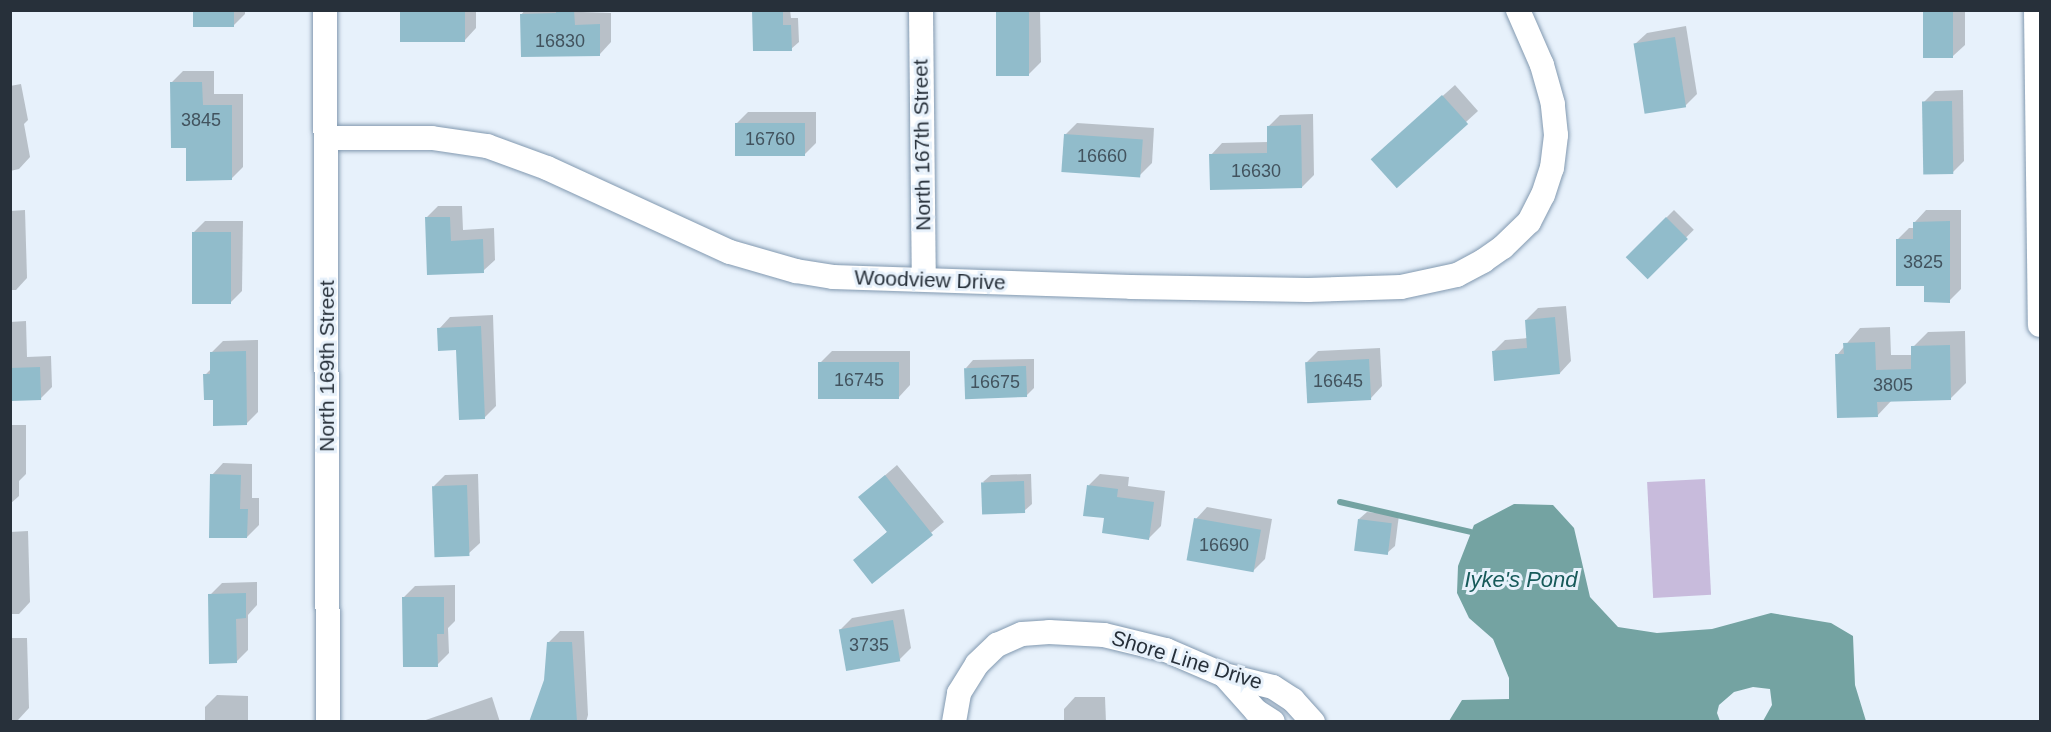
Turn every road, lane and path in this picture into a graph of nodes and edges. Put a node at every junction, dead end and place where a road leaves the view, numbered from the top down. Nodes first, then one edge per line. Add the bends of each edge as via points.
1 (325, 10) edge
2 (921, 10) edge
3 (1518, 10) edge
4 (2036, 10) edge
5 (326, 138) junction
6 (924, 279) junction
7 (2040, 325) edge
8 (1224, 675) junction
9 (328, 722) edge
10 (954, 722) edge
11 (1273, 722) edge
12 (1313, 722) edge

1 - 5 street, North 169th Street
2 - 6 street, North 167th Street
3 - 6 street, Woodview Drive via 1542,65 1553,104 1556,135 1552,168 1529,222 1503,247 1457,275 1401,287 1308,290
4 - 7 street
5 - 6 street, Woodview Drive via 432,138 487,146 547,168 730,252 766,264 833,277
5 - 9 street, North 169th Street
8 - 10 street, Shore Line Drive via 1173,652 1124,639 1074,632 1022,633 997,645 977,664 958,693
8 - 11 street via 1256,711
8 - 12 street, Shore Line Drive via 1273,687 1293,700

